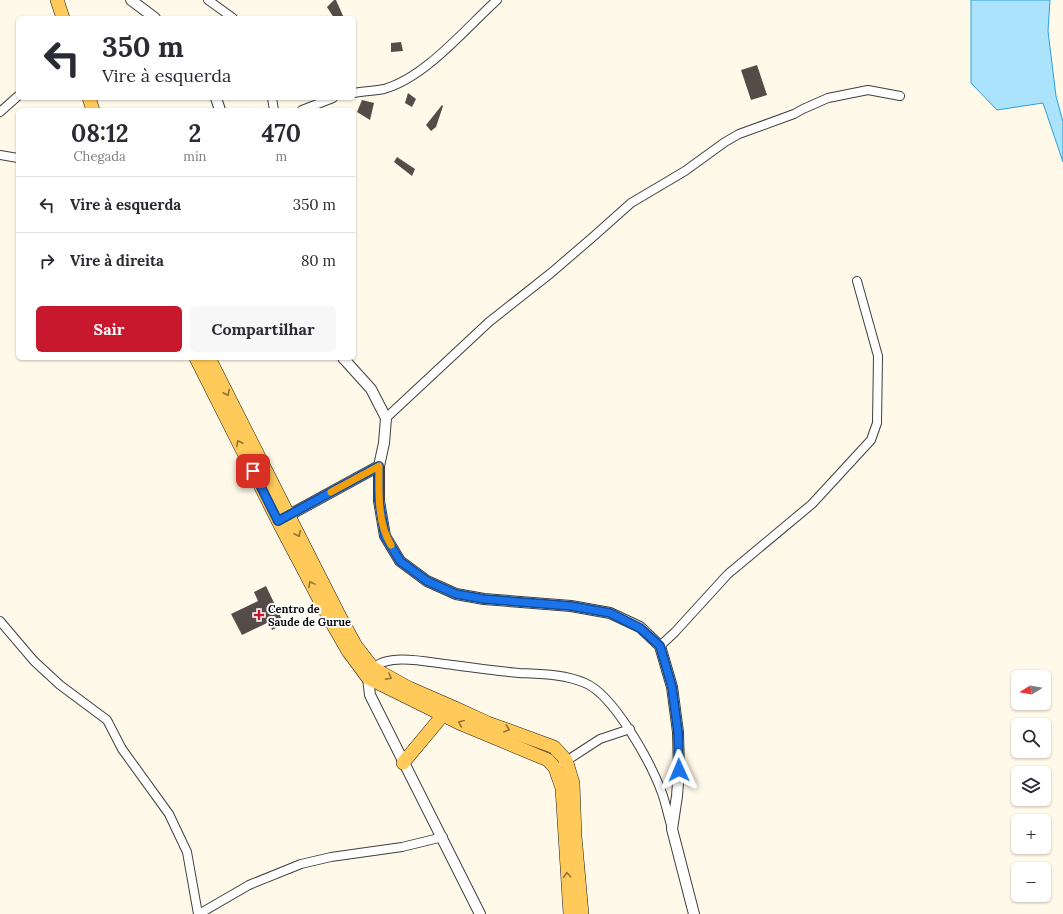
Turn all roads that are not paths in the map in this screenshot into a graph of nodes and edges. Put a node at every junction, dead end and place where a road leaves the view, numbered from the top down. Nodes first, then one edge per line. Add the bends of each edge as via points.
1 (57, 0) edge
2 (131, 0) edge
3 (208, 0) edge
4 (497, 0) edge
5 (62, 16) edge
6 (152, 16) edge
7 (230, 16) edge
8 (356, 92) edge
9 (900, 96) dead end
10 (16, 98) edge
11 (329, 100) edge
12 (307, 108) edge
13 (0, 112) edge
14 (0, 155) edge
15 (16, 158) edge
16 (857, 281) dead end
17 (197, 360) edge
18 (210, 360) edge
19 (344, 360) edge
20 (386, 418) junction
21 (379, 466) junction
22 (283, 518) junction
23 (0, 621) edge
24 (660, 646) junction
25 (371, 673) junction
26 (443, 715) junction
27 (630, 729) junction
28 (566, 760) junction
29 (403, 764) junction
30 (555, 768) junction
31 (672, 829) junction
32 (443, 837) junction
33 (198, 914) edge
34 (480, 914) edge
35 (570, 914) edge
36 (582, 914) edge
37 (694, 914) edge

1 - 5 main road
2 - 6 street
3 - 7 street
4 - 8 street via 415,75 385,88
9 - 20 street via 868,90 828,98 725,142 685,171 631,202 573,255 489,322
10 - 13 street
11 - 12 street
14 - 15 street
16 - 24 street via 878,356 877,423 871,440 812,504 728,574 676,632
22 -> 17 main road
18 -> 22 main road
19 - 20 street via 371,389
20 - 21 street
21 - 22 street
21 - 24 street via 379,501 385,536 400,561 427,581 456,594 484,599 571,606 610,613 640,628
22 - 25 main road via 329,618 348,651
23 - 33 street via 34,661 60,685 107,720 122,749 169,814 187,852
24 - 31 street via 672,687 678,732 678,777
25 - 26 main road
25 - 27 street via 379,663 403,660 563,676 586,683 606,700
25 -> 28 main road via 481,720 554,747
25 - 29 street via 370,695
26 - 29 main road
30 -> 26 main road via 548,760
27 - 28 street via 600,738
27 - 31 street via 662,793
28 - 30 street
28 - 36 main road via 573,783
29 - 32 street
35 -> 30 main road via 562,788
31 - 37 street
32 - 33 street via 402,847 301,864 249,885
32 - 34 street

